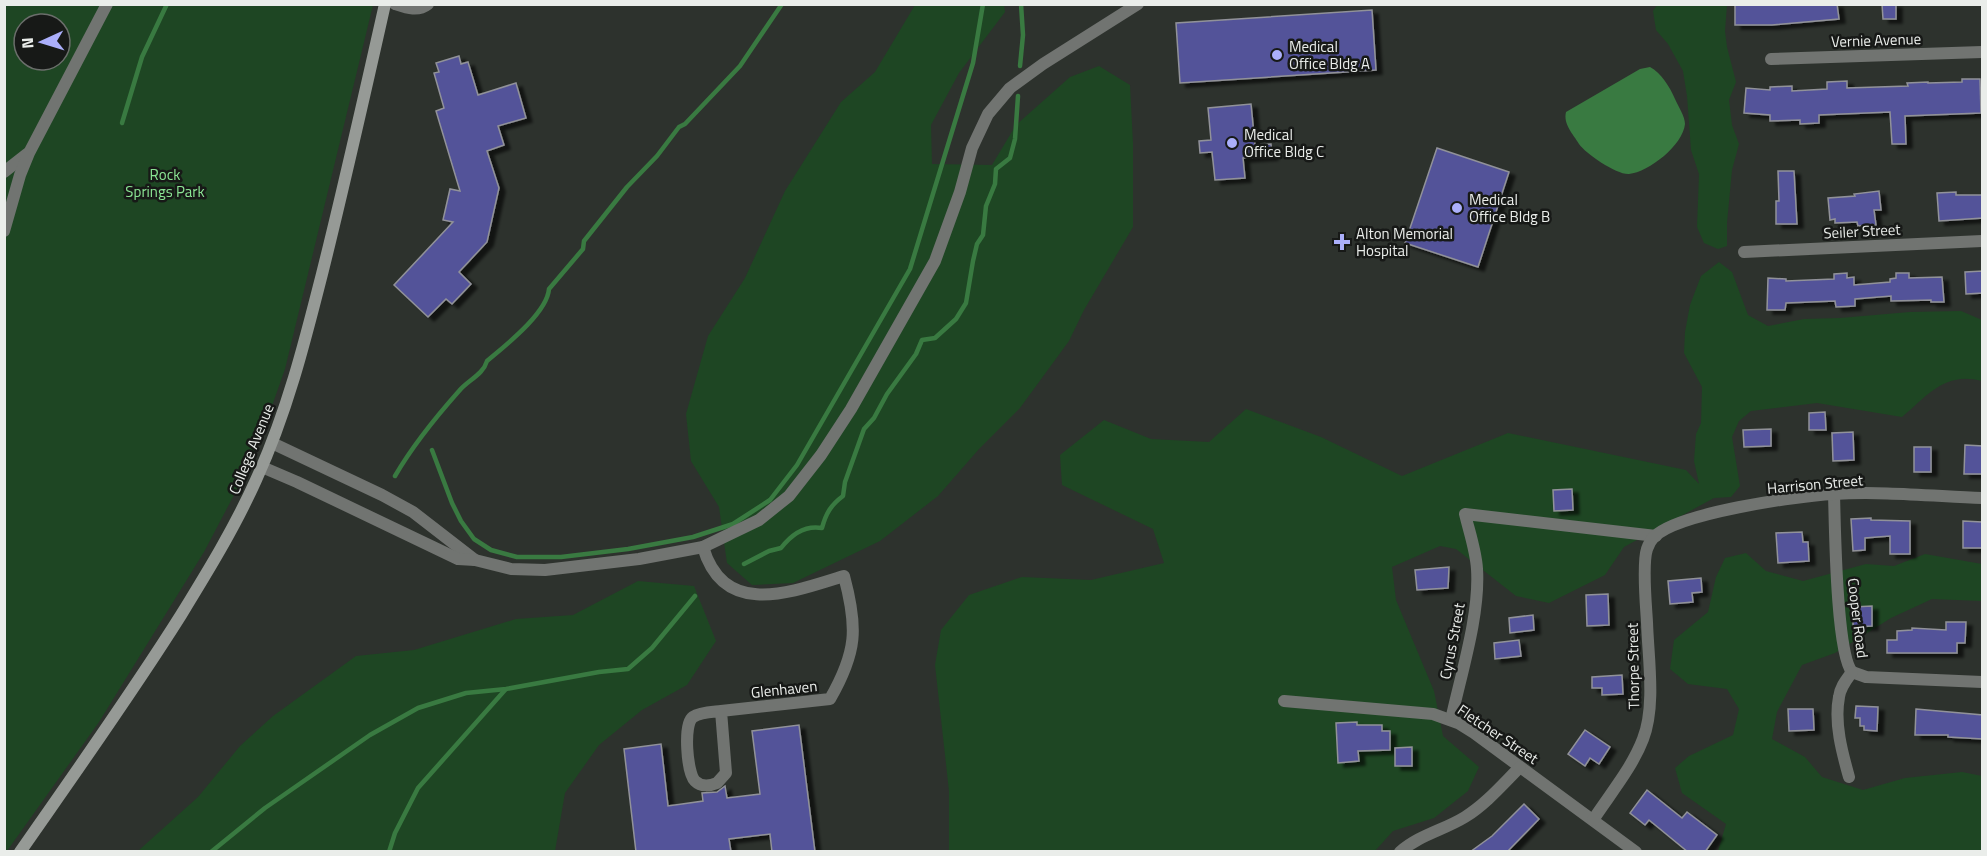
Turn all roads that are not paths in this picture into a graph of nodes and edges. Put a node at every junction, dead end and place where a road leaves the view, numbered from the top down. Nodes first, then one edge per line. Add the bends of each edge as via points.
1 (106, 4) edge
2 (385, 4) edge
3 (395, 4) edge
4 (428, 4) edge
5 (1138, 4) edge
6 (1121, 9) edge
7 (1983, 52) edge
8 (1771, 59) dead end
9 (29, 153) junction
10 (4, 172) edge
11 (4, 231) edge
12 (1983, 241) edge
13 (1744, 252) dead end
14 (272, 443) junction
15 (262, 467) junction
16 (1834, 494) junction
17 (1983, 498) edge
18 (1656, 536) junction
19 (703, 547) junction
20 (475, 560) junction
21 (1852, 672) junction
22 (1983, 682) edge
23 (1284, 701) dead end
24 (721, 711) junction
25 (1451, 720) junction
26 (1520, 767) junction
27 (1849, 777) dead end
28 (1593, 820) junction
29 (20, 852) edge
30 (1400, 852) edge
31 (1636, 852) edge

1 - 9 street
2 - 14 main road, College Avenue via 307,335
3 - 4 street via 414,9
5 - 6 street
6 - 19 street via 1010,88 988,114 972,148 935,261 821,455 789,496 759,520
7 - 8 street, Vernie Avenue
9 - 10 street
9 - 11 street
12 - 13 street, Seiler Street
14 - 15 main road, College Avenue
14 - 20 street via 413,512
15 - 20 street via 437,550 458,559
15 - 29 main road, College Avenue via 225,542 169,634
16 - 17 street, Harrison Street
16 - 18 street, Harrison Street via 1700,517
16 - 21 street, Cooper Road via 1842,627 1847,664
18 - 25 street, Cyrus Street via 1465,514 1477,567 1473,621
18 - 28 street, Thorpe Street via 1647,551 1647,727 1632,763
19 - 20 street via 545,570 511,569
19 - 24 street, Glenhaven via 715,575 729,588 750,595 803,589 844,576 854,615 846,668 830,699
21 - 22 street
21 - 27 street, Cooper Road via 1839,696 1838,716
23 - 25 street, Fletcher Street via 1395,709
24 - 24 street, Glenhaven via 693,716 687,727 692,776 704,785 717,783 726,773
25 - 26 street, Fletcher Street
26 - 28 street, Fletcher Street
26 - 30 street via 1477,809
28 - 31 street, Fletcher Street

